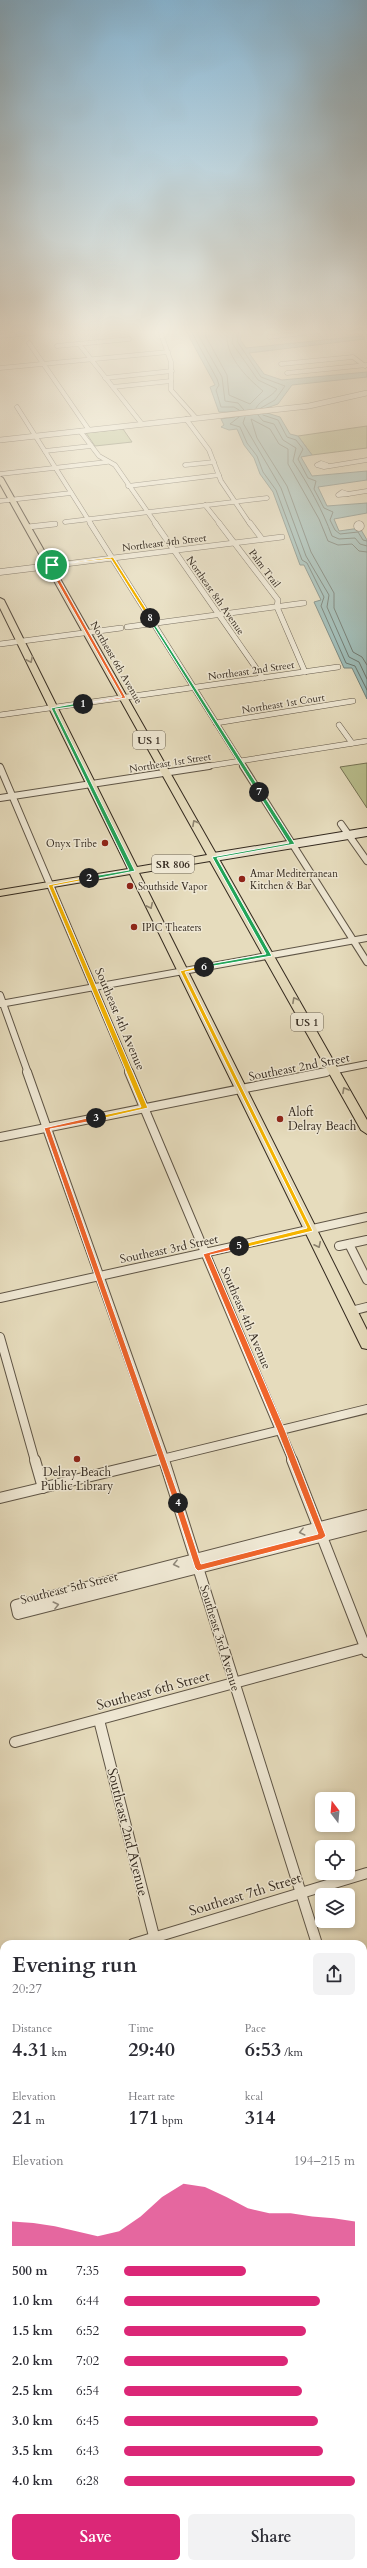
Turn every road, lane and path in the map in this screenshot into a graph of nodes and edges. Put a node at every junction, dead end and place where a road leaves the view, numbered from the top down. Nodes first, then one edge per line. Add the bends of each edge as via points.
1 (45, 451) edge
2 (96, 451) edge
3 (209, 451) edge
4 (367, 460) edge
5 (107, 462) junction
6 (214, 462) junction
7 (185, 465) dead end
8 (327, 465) dead end
9 (55, 468) junction
10 (0, 474) edge
11 (219, 475) junction
12 (0, 478) edge
13 (128, 486) junction
14 (367, 491) edge
15 (71, 493) junction
16 (348, 494) dead end
17 (267, 498) dead end
18 (12, 500) junction
19 (0, 501) edge
20 (233, 502) junction
21 (205, 505) junction
22 (147, 512) junction
23 (88, 520) junction
24 (65, 522) dead end
25 (55, 524) dead end
26 (28, 527) junction
27 (282, 536) dead end
28 (262, 539) junction
29 (234, 542) junction
30 (174, 550) junction
31 (112, 558) junction
32 (49, 566) junction
33 (0, 572) edge
34 (0, 600) edge
35 (304, 603) dead end
36 (277, 607) junction
37 (218, 614) junction
38 (153, 623) junction
39 (127, 627) dead end
40 (120, 628) dead end
41 (87, 632) junction
42 (21, 641) junction
43 (0, 644) edge
44 (338, 667) dead end
45 (305, 672) junction
46 (263, 678) junction
47 (194, 688) junction
48 (125, 698) junction
49 (353, 702) dead end
50 (53, 708) junction
51 (0, 716) edge
52 (216, 723) junction
53 (340, 725) dead end
54 (367, 741) edge
55 (352, 743) junction
56 (239, 760) junction
57 (0, 767) edge
58 (166, 771) junction
59 (90, 783) junction
60 (13, 796) junction
61 (0, 798) edge
62 (341, 824) dead end
63 (367, 832) edge
64 (349, 835) junction
65 (292, 844) junction
66 (214, 857) junction
67 (367, 861) edge
68 (132, 871) junction
69 (50, 885) junction
70 (0, 893) edge
71 (367, 938) edge
72 (353, 941) junction
73 (270, 956) junction
74 (367, 962) edge
75 (182, 971) junction
76 (94, 988) junction
77 (0, 994) edge
78 (1, 1004) edge
79 (367, 1064) edge
80 (334, 1071) junction
81 (241, 1089) junction
82 (145, 1108) junction
83 (47, 1128) junction
84 (367, 1130) edge
85 (0, 1137) edge
86 (367, 1217) edge
87 (310, 1230) junction
88 (367, 1240) edge
89 (349, 1244) junction
90 (339, 1246) dead end
91 (206, 1254) junction
92 (100, 1277) junction
93 (367, 1280) edge
94 (0, 1298) edge
95 (367, 1308) edge
96 (351, 1311) junction
97 (0, 1337) edge
98 (367, 1344) edge
99 (367, 1409) edge
100 (281, 1430) junction
101 (164, 1459) junction
102 (43, 1488) junction
103 (0, 1498) edge
104 (367, 1515) edge
105 (367, 1525) edge
106 (321, 1532) junction
107 (197, 1564) junction
108 (366, 1648) edge
109 (234, 1683) junction
110 (99, 1720) junction
111 (15, 1742) dead end
112 (367, 1873) edge
113 (301, 1892) junction
114 (156, 1940) edge
115 (316, 1940) edge

1 - 9 street
2 - 5 street, Northeast 8th Avenue
3 - 6 street
4 - 8 street
5 - 9 street
5 - 13 street, Northeast 8th Avenue via 115,465
6 - 7 street
6 - 11 street
9 - 10 street
9 - 15 street
11 - 13 street
11 - 20 street
12 - 18 main road, Northeast 6th Avenue / US 1
13 - 22 street, Northeast 8th Avenue
14 - 16 street
15 - 18 street
15 - 23 street
17 - 20 street
18 - 19 street
18 - 26 main road, Northeast 6th Avenue / US 1
20 - 21 street
20 - 28 street
21 - 22 street
21 - 29 street, Palm Trail
22 - 23 street
22 - 30 street, Northeast 8th Avenue
23 - 24 street
23 - 31 street
25 - 26 street
26 - 32 main road, Northeast 6th Avenue / US 1
27 - 28 street, Northeast 4th Street
28 - 29 street, Northeast 4th Street
29 - 30 street, Northeast 4th Street
29 - 36 street, Palm Trail via 278,600
30 - 31 street, Northeast 4th Street
30 - 37 street, Northeast 8th Avenue
31 - 32 street, Northeast 4th Street
31 - 38 street
32 - 33 street, Northeast 4th Street
32 - 41 main road, Northeast 6th Avenue / US 1
34 - 42 main road
35 - 36 street
36 - 37 street
36 - 45 street, Palm Trail
37 - 38 street
37 - 46 street, Northeast 8th Avenue
38 - 39 street
38 - 47 street
40 - 41 street
41 - 42 street
41 - 48 main road, Northeast 6th Avenue / US 1
42 - 43 street
42 -> 50 main road
44 - 45 street, Northeast 2nd Street
45 - 46 street, Northeast 2nd Street
46 - 47 street, Northeast 2nd Street
47 - 48 street, Northeast 2nd Street
47 - 52 street
48 - 50 street, Northeast 2nd Street
48 - 58 main road, Northeast 6th Avenue / US 1
49 - 52 street, Northeast 1st Court
50 - 51 street, Northeast 2nd Street
50 - 59 main road
52 - 56 street
53 - 55 street
54 - 55 street, Northeast 1st Street
55 - 56 street, Northeast 1st Street
56 - 58 street, Northeast 1st Street
56 - 65 street
57 - 60 street, Southeast 4th Avenue
58 - 59 street, Northeast 1st Street
66 -> 58 main road, Northeast 6th Avenue / US 1
59 - 60 street, Northeast 1st Street
59 - 68 main road
60 - 61 street, Northeast 1st Street
60 - 69 street, Southeast 4th Avenue
62 - 64 street
63 - 64 main road, SR 806
64 - 65 main road, SR 806
64 - 67 street
65 - 66 main road, SR 806
65 - 72 street
66 - 68 main road, SR 806
66 - 73 main road, US 1
68 - 69 main road, SR 806
68 -> 75 main road
69 - 70 main road, SR 806
69 - 76 street, Southeast 4th Avenue
71 - 72 street
72 - 73 street
72 - 74 street
73 - 75 street
80 -> 73 main road, US 1
75 - 76 street
75 - 81 main road
76 - 78 street
76 - 82 street, Southeast 4th Avenue
77 - 78 street, Southeast 3rd Avenue
78 - 83 street, Southeast 3rd Avenue
79 - 80 street, Southeast 2nd Street
80 - 81 street, Southeast 2nd Street
84 -> 80 main road, US 1
81 - 82 street, Southeast 2nd Street
81 - 87 main road
82 - 83 street, Southeast 2nd Street
82 - 91 street, Southeast 4th Avenue
83 - 85 street, Southeast 2nd Street
83 - 92 street, Southeast 3rd Avenue
86 - 87 street, Southeast 3rd Street
87 - 91 street, Southeast 3rd Street
87 -> 96 main road
88 - 89 street
89 - 90 street
89 - 93 street
91 - 92 street, Southeast 3rd Street
91 - 100 street, Southeast 4th Avenue
92 - 94 street, Southeast 3rd Street
92 - 101 street, Southeast 3rd Avenue
95 - 96 street
96 - 98 main road
97 - 102 street
99 - 100 street
100 - 101 street
100 - 106 street, Southeast 4th Avenue
101 - 102 street
101 - 107 street, Southeast 3rd Avenue
102 - 103 street
104 - 106 street, Southeast 5th Street
105 - 106 street, Southeast 5th Street
106 - 107 street, Southeast 5th Street
106 - 108 street, Southeast 4th Avenue
107 -> 107 street, Southeast 5th Street via 16,1605 18,1614
107 - 109 street, Southeast 3rd Avenue
108 - 109 street, Southeast 6th Street
109 - 110 street, Southeast 6th Street
109 - 113 street, Southeast 3rd Avenue
110 - 111 street, Southeast 6th Street
110 - 114 street, Southeast 2nd Avenue
112 - 113 street, Southeast 7th Street
113 - 114 street, Southeast 7th Street
113 - 115 street, Southeast 3rd Avenue

